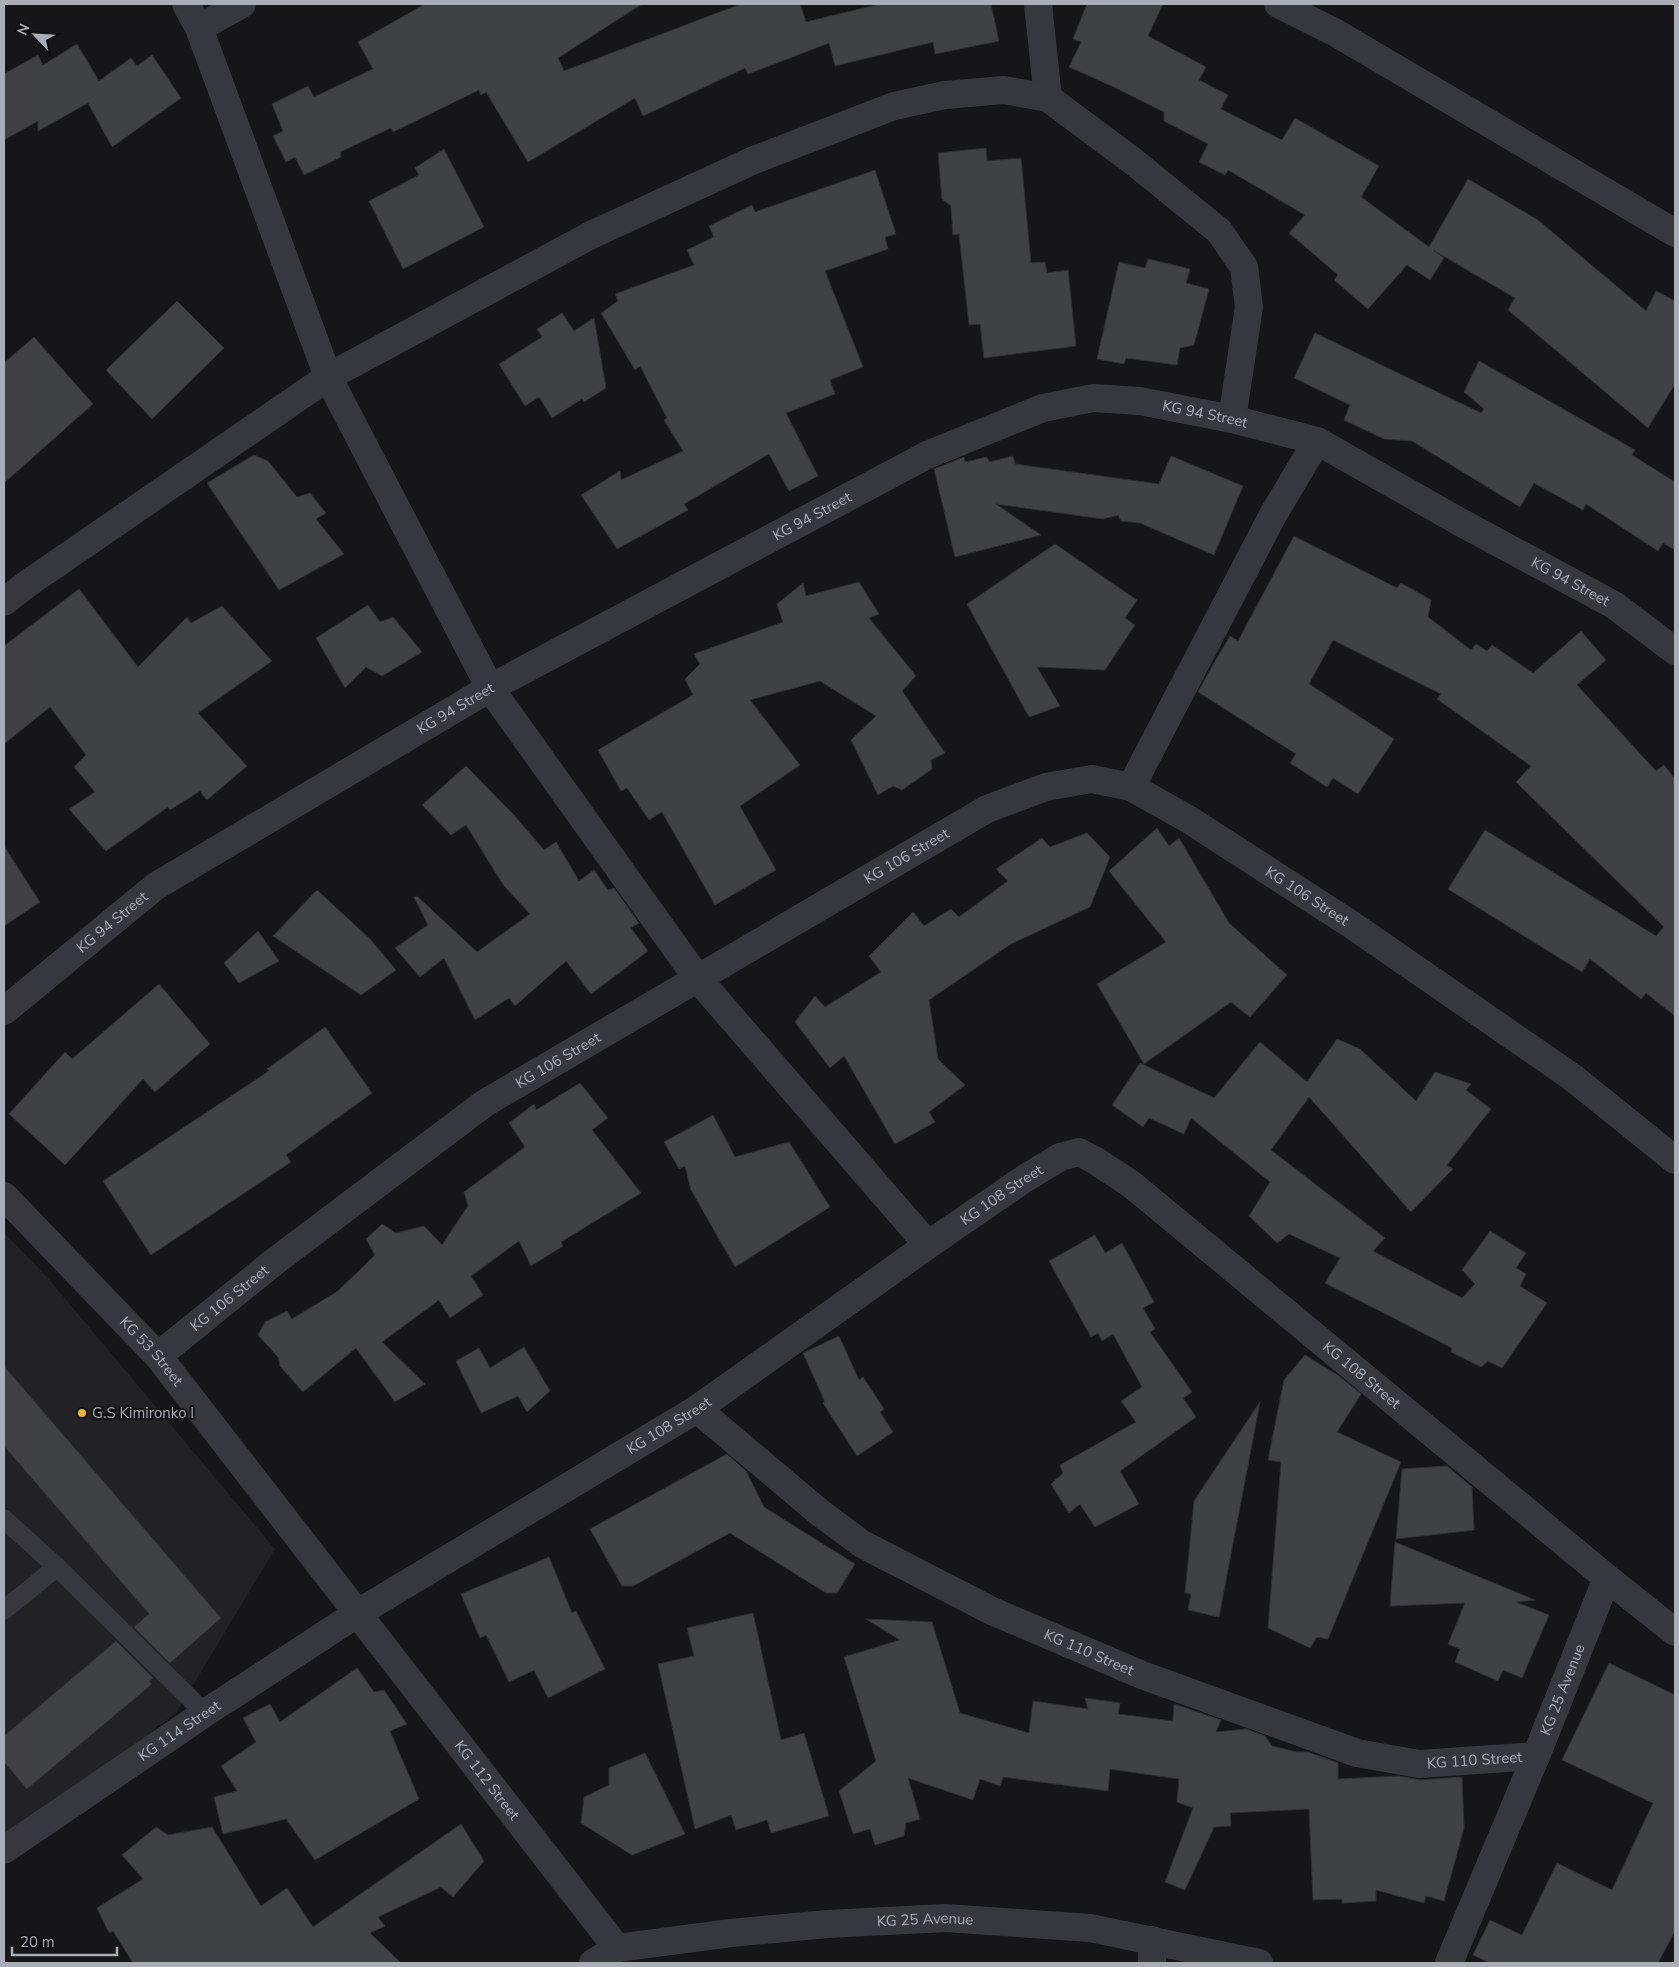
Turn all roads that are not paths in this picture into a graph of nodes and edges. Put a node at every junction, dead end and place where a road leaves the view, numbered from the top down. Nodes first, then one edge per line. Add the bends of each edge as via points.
1 (186, 4) edge
2 (242, 4) edge
3 (1038, 4) edge
4 (1278, 4) edge
5 (199, 28) junction
6 (1048, 98) junction
7 (1675, 233) edge
8 (328, 377) junction
9 (1232, 419) junction
10 (1317, 441) junction
11 (4, 602) edge
12 (1675, 651) edge
13 (490, 688) junction
14 (1131, 787) junction
15 (698, 979) junction
16 (4, 1011) edge
17 (1675, 1160) edge
18 (4, 1196) edge
19 (928, 1245) junction
20 (158, 1356) junction
21 (697, 1409) junction
22 (4, 1519) edge
23 (57, 1567) junction
24 (1607, 1578) junction
25 (4, 1610) edge
26 (358, 1613) junction
27 (1675, 1632) edge
28 (205, 1713) junction
29 (1536, 1756) junction
30 (4, 1850) edge
31 (617, 1948) junction
32 (1152, 1952) edge
33 (593, 1963) edge
34 (1259, 1963) edge
35 (1449, 1963) edge

1 - 5 street
2 - 5 street
3 - 6 street
4 - 7 street via 1336,32
5 - 8 street
6 - 8 street via 1004,90 945,95 885,109 754,160 591,235
6 - 9 street via 1219,231 1244,267 1250,307
8 - 11 street
8 - 13 street
9 - 10 street, KG 94 Street
9 - 13 street, KG 94 Street via 1140,401 1093,398 1043,408 927,455
10 - 12 street, KG 94 Street via 1614,605
10 - 14 street via 1274,513
13 - 15 street
13 - 16 street, KG 94 Street via 156,886
14 - 15 street, KG 106 Street via 1092,780 1046,787 987,809
14 - 17 street, KG 106 Street via 1188,819 1352,925 1572,1077
15 - 19 street
15 - 20 street, KG 106 Street via 485,1103 274,1262
18 - 20 street, KG 53 Street
19 - 21 street, KG 108 Street
19 - 24 street, KG 108 Street via 1024,1179 1060,1157 1079,1152 1132,1184
20 - 26 street, KG 53 Street
21 - 26 street, KG 108 Street
21 - 29 street, KG 110 Street via 862,1544 992,1611 1142,1675 1357,1753 1419,1764
22 - 23 lane
23 - 25 lane
23 - 28 lane
24 - 27 street
24 - 29 street, KG 25 Avenue
26 - 28 street, KG 114 Street
26 - 31 street, KG 112 Street
28 - 30 street, KG 114 Street
29 - 35 street, KG 25 Avenue
31 - 32 street, KG 25 Avenue via 827,1924 946,1918 1090,1928
31 - 33 street, KG 25 Avenue
32 - 34 street, KG 25 Avenue

